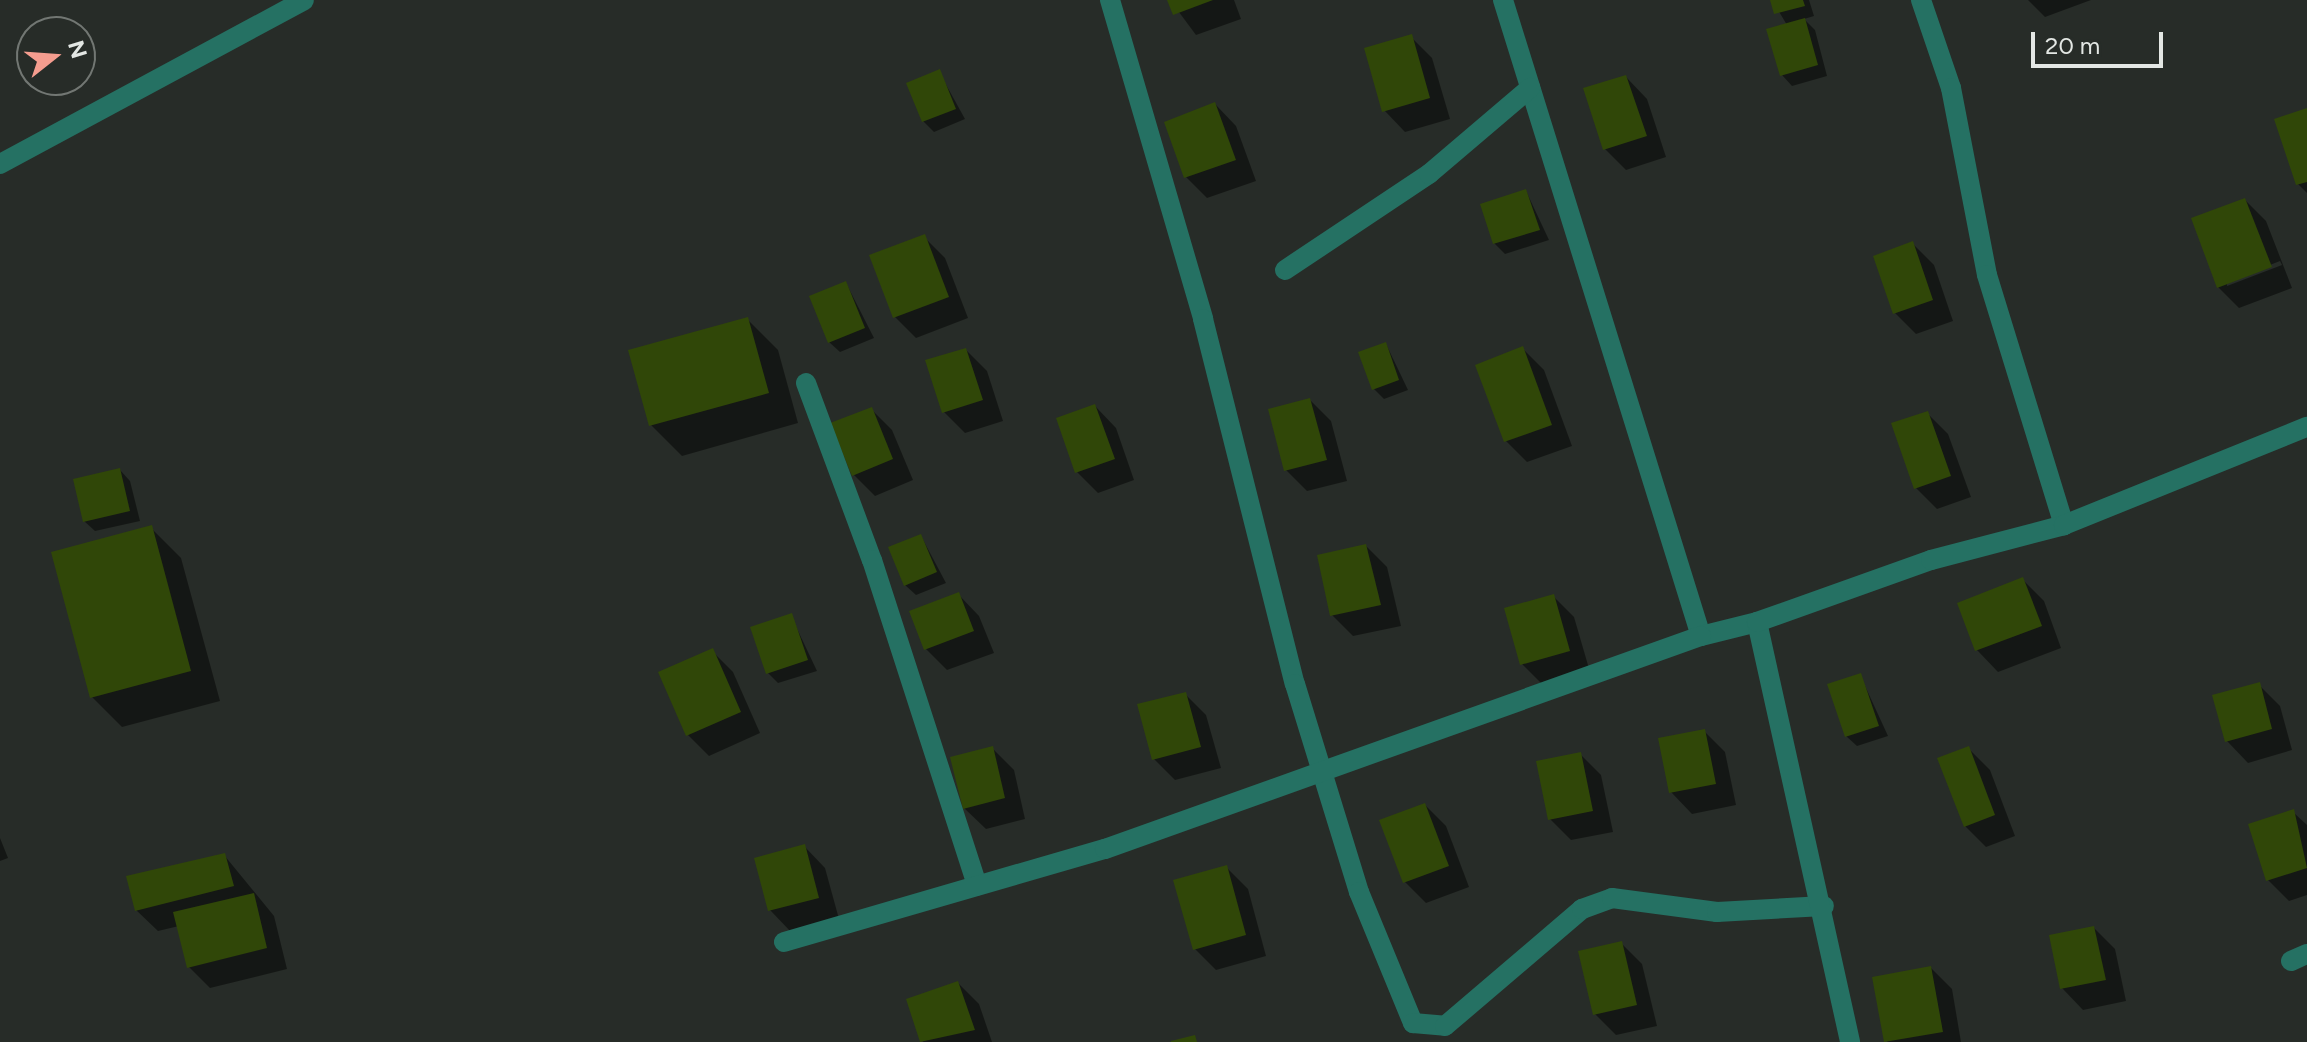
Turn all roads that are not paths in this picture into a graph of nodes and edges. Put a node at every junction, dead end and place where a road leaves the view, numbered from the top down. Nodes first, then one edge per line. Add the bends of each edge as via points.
1 (304, 0) edge
2 (1110, 0) edge
3 (1503, 0) edge
4 (1921, 0) edge
5 (1530, 88) junction
6 (0, 164) edge
7 (1285, 270) dead end
8 (806, 383) dead end
9 (2307, 427) edge
10 (2064, 525) junction
11 (1757, 622) junction
12 (1701, 636) junction
13 (1321, 772) junction
14 (977, 886) junction
15 (1824, 906) junction
16 (784, 942) dead end
17 (1850, 1042) edge

1 - 6 street
2 - 13 street
3 - 5 street
4 - 10 street via 1951,88 1987,275
5 - 7 street via 1429,174
5 - 12 street
8 - 14 street via 872,560
9 - 10 street
10 - 11 street via 1931,560
11 - 12 street
11 - 15 street
12 - 13 street
13 - 14 street
13 - 15 street via 1391,981 1413,1023 1423,1026 1445,1026 1582,909 1612,898 1717,912
14 - 16 street
15 - 17 street

